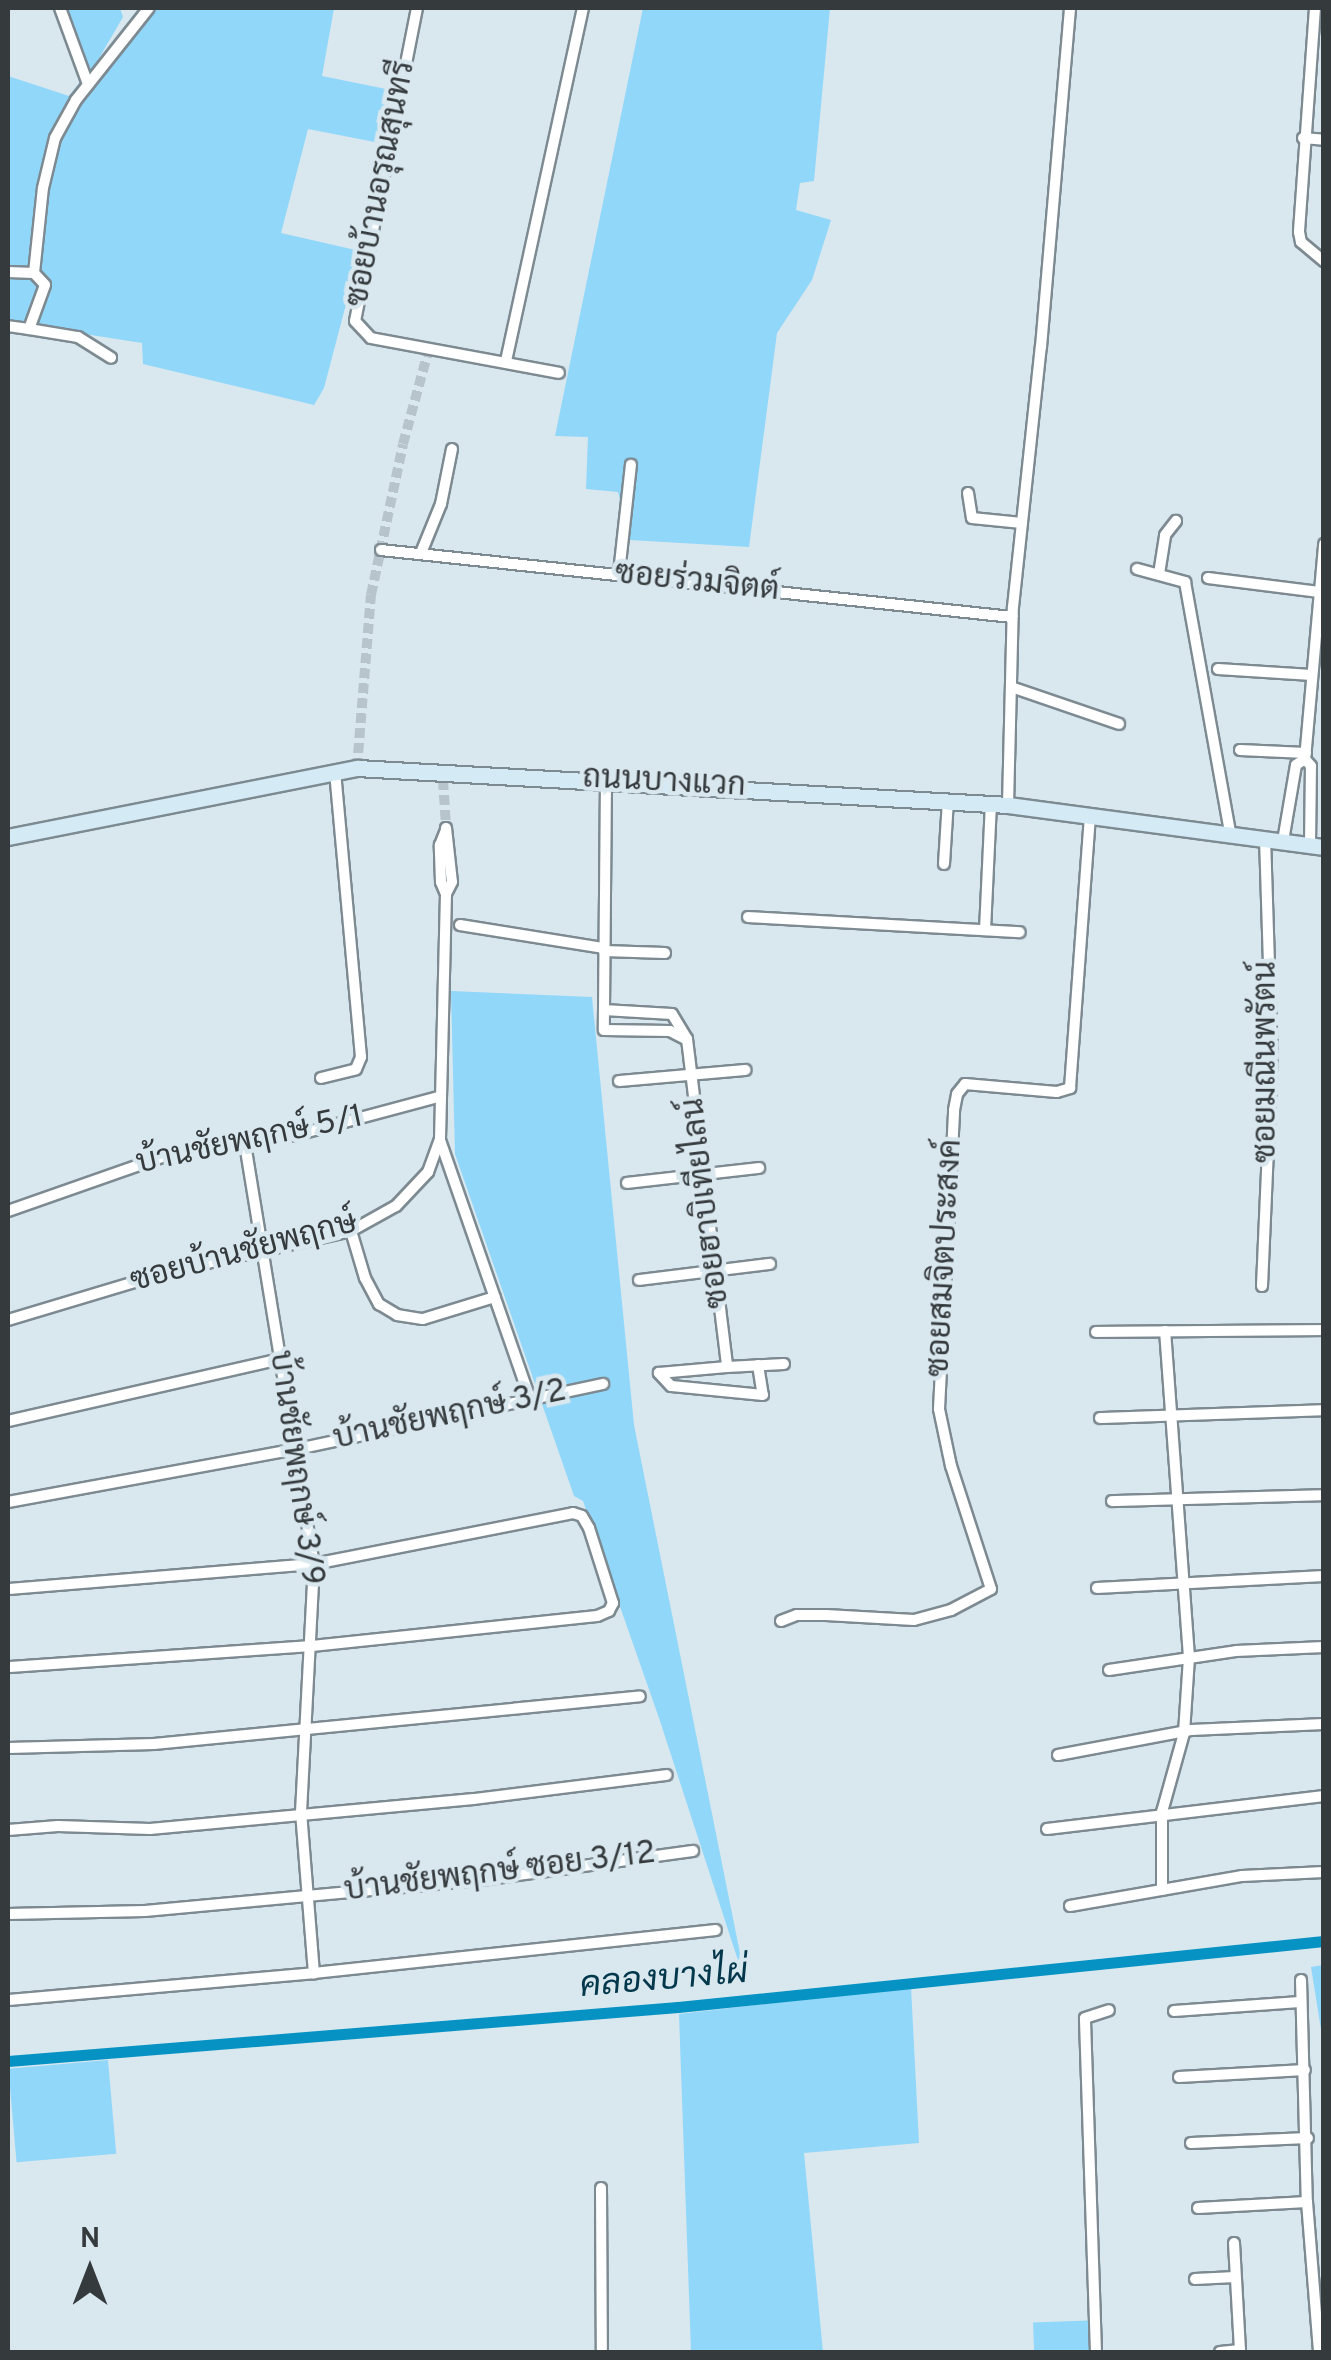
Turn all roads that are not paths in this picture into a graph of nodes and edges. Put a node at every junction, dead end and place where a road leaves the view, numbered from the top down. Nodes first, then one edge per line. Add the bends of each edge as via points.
1 (60, 8) edge
2 (150, 8) edge
3 (418, 8) edge
4 (584, 8) edge
5 (1070, 8) edge
6 (1315, 8) edge
7 (1318, 51) edge
8 (88, 84) junction
9 (1303, 138) junction
10 (1324, 140) edge
11 (1324, 262) edge
12 (8, 272) edge
13 (34, 274) junction
14 (8, 326) edge
15 (29, 329) junction
16 (111, 358) dead end
17 (506, 361) junction
18 (559, 373) dead end
19 (452, 450) dead end
20 (631, 465) dead end
21 (968, 492) dead end
22 (1176, 521) dead end
23 (1022, 523) junction
24 (1324, 544) edge
25 (381, 550) dead end
26 (421, 553) junction
27 (1137, 569) dead end
28 (619, 573) junction
29 (1158, 574) junction
30 (1208, 578) dead end
31 (1320, 592) junction
32 (1012, 617) junction
33 (1218, 669) dead end
34 (1312, 676) junction
35 (1014, 688) junction
36 (1119, 724) dead end
37 (1240, 750) dead end
38 (1305, 756) junction
39 (335, 771) junction
40 (606, 780) junction
41 (948, 801) junction
42 (1000, 804) junction
43 (1090, 814) junction
44 (446, 829) tunnel mouth
45 (1230, 833) junction
46 (8, 837) edge
47 (1264, 838) junction
48 (1284, 841) junction
49 (1316, 846) edge
50 (944, 864) dead end
51 (748, 917) dead end
52 (460, 926) dead end
53 (984, 930) junction
54 (1020, 932) dead end
55 (604, 950) junction
56 (665, 953) dead end
57 (604, 1010) junction
58 (687, 1039) junction
59 (746, 1070) dead end
60 (692, 1074) junction
61 (321, 1078) dead end
62 (618, 1082) dead end
63 (438, 1097) junction
64 (440, 1139) junction
65 (245, 1144) junction
66 (759, 1168) dead end
67 (704, 1174) junction
68 (627, 1183) dead end
69 (8, 1211) edge
70 (351, 1230) junction
71 (262, 1253) junction
72 (770, 1264) dead end
73 (715, 1270) junction
74 (640, 1280) dead end
75 (1262, 1286) dead end
76 (494, 1297) junction
77 (8, 1320) edge
78 (1324, 1330) edge
79 (1165, 1331) junction
80 (1096, 1332) dead end
81 (281, 1359) junction
82 (784, 1364) dead end
83 (758, 1366) junction
84 (727, 1367) junction
85 (603, 1384) dead end
86 (530, 1398) junction
87 (1324, 1410) edge
88 (1170, 1416) junction
89 (1100, 1418) dead end
90 (8, 1421) edge
91 (297, 1449) junction
92 (1324, 1495) edge
93 (1177, 1499) junction
94 (1112, 1501) dead end
95 (8, 1502) edge
96 (314, 1564) junction
97 (1324, 1576) edge
98 (1184, 1583) junction
99 (8, 1588) edge
100 (1098, 1588) dead end
101 (781, 1621) dead end
102 (310, 1646) junction
103 (1324, 1647) edge
104 (1189, 1657) junction
105 (8, 1667) edge
106 (1109, 1670) dead end
107 (640, 1696) dead end
108 (1324, 1724) edge
109 (304, 1730) junction
110 (1184, 1732) junction
111 (8, 1748) edge
112 (1058, 1754) dead end
113 (666, 1775) dead end
114 (1324, 1796) edge
115 (301, 1812) junction
116 (1162, 1816) junction
117 (8, 1830) edge
118 (1047, 1830) dead end
119 (693, 1851) dead end
120 (1324, 1872) edge
121 (1162, 1890) junction
122 (308, 1895) junction
123 (1070, 1906) dead end
124 (8, 1914) edge
125 (716, 1930) dead end
126 (314, 1974) junction
127 (1301, 1980) dead end
128 (8, 2000) edge
129 (1300, 2002) junction
130 (1109, 2010) dead end
131 (1174, 2011) dead end
132 (1306, 2070) junction
133 (1179, 2077) dead end
134 (1308, 2138) junction
135 (1191, 2143) dead end
136 (601, 2188) dead end
137 (1307, 2202) junction
138 (1198, 2208) dead end
139 (1234, 2244) dead end
140 (1236, 2277) junction
141 (1195, 2280) dead end
142 (1240, 2351) edge
143 (602, 2352) edge
144 (1096, 2352) edge
145 (1220, 2352) edge
146 (1319, 2352) edge

1 - 8 street
2 - 8 street
3 - 17 street, ซอยบ้านอรุณสุนทรี via 354,321 372,338
4 - 17 street
5 - 23 street
6 - 7 street
7 - 9 street
8 - 13 street via 52,151
9 - 10 street
9 - 11 street via 1298,232
12 - 13 street
13 - 15 street via 45,285
14 - 15 street
15 - 16 street via 78,337
17 - 18 street, ซอยบ้านอรุณสุนทรี
19 - 26 street via 441,504
20 - 28 street
21 - 23 street via 972,518
22 - 29 street via 1165,535
23 - 32 street
24 - 31 street
25 - 26 street, ซอยร่วมจิตต์
26 - 28 street, ซอยร่วมจิตต์
27 - 29 street
28 - 32 street, ซอยร่วมจิตต์
29 - 45 street via 1185,582
30 - 31 street
31 - 34 street
32 - 35 street
33 - 34 street
34 - 38 street
35 - 36 street
35 - 42 street
37 - 38 street
38 - 48 street via 1296,766
38 - 49 street
39 - 40 main road, ถนนบางแวก
39 - 46 main road, ถนนบางแวก
39 - 61 street via 360,1057 356,1070
40 - 41 main road, ถนนบางแวก
40 - 55 street
41 - 42 main road, ถนนบางแวก
41 - 50 street
42 - 43 main road, ถนนบางแวก
42 - 53 street
43 - 45 main road, ถนนบางแวก
43 - 101 street, ซอยสมจิตประสงค์ via 1072,1083 1057,1092 965,1084 956,1094 939,1409 991,1589 914,1620 797,1615
44 - 63 street, ซอยบ้านชัยพฤกษ์ via 440,845 446,894
45 - 47 main road, ถนนบางแวก
47 - 48 main road, ถนนบางแวก
47 - 75 street, ซอยมณีนพรัตน์ via 1272,1060
48 - 49 main road, ถนนบางแวก
51 - 53 street
52 - 55 street
53 - 54 street
55 - 56 street
55 - 57 street
57 - 58 street via 672,1014
57 - 58 street via 604,1030 670,1031
58 - 60 street, ซอยฮาบิเทียไลน์
59 - 60 street
60 - 62 street
60 - 67 street, ซอยฮาบิเทียไลน์
63 - 64 street, ซอยบ้านชัยพฤกษ์
63 - 65 street, บ้านชัยพฤกษ์ 5/1
64 - 70 street, ซอยบ้านชัยพฤกษ์ via 428,1172 396,1206
64 - 76 street
65 - 69 street, บ้านชัยพฤกษ์ 5/1 via 142,1162
65 - 71 street, บ้านชัยพฤกษ์ 3/9
66 - 67 street
67 - 68 street
67 - 73 street, ซอยฮาบิเทียไลน์
70 - 71 street, ซอยบ้านชัยพฤกษ์
70 - 76 street via 379,1304 397,1315 423,1319
71 - 77 street, ซอยบ้านชัยพฤกษ์ via 175,1270
71 - 81 street, บ้านชัยพฤกษ์ 3/9
72 - 73 street
73 - 74 street
73 - 84 street, ซอยฮาบิเทียไลน์
76 - 86 street
78 - 79 street
79 - 80 street
79 - 88 street
81 - 90 street
81 - 91 street, บ้านชัยพฤกษ์ 3/9
82 - 83 street
83 - 84 street
83 - 84 street via 763,1395 671,1386 659,1373
85 - 86 street, บ้านชัยพฤกษ์ 3/2
86 - 91 street, บ้านชัยพฤกษ์ 3/2
87 - 88 street
88 - 89 street
88 - 93 street
91 - 95 street, บ้านชัยพฤกษ์ 3/2
91 - 96 street, บ้านชัยพฤกษ์ 3/9
92 - 93 street
93 - 94 street
93 - 98 street
96 - 99 street
96 - 102 street, บ้านชัยพฤกษ์ 3/9
96 - 102 street via 573,1513 589,1528 613,1603 597,1616
97 - 98 street
98 - 100 street
98 - 104 street
102 - 105 street
102 - 109 street, บ้านชัยพฤกษ์ 3/9
103 - 104 street
104 - 106 street
104 - 110 street
107 - 109 street
108 - 110 street
109 - 111 street
109 - 115 street, บ้านชัยพฤกษ์ 3/9
110 - 112 street
110 - 116 street
113 - 115 street
114 - 116 street
115 - 117 street via 150,1828
115 - 122 street, บ้านชัยพฤกษ์ 3/9
116 - 118 street
116 - 121 street
119 - 122 street, บ้านชัยพฤกษ์ ซอย 3/12
120 - 121 street via 1242,1876
121 - 123 street
122 - 124 street, บ้านชัยพฤกษ์ ซอย 3/12 via 145,1911
122 - 126 street, บ้านชัยพฤกษ์ 3/9
125 - 126 street
126 - 128 street
127 - 129 street
129 - 131 street
129 - 132 street
130 - 144 street via 1085,2018
132 - 133 street
132 - 134 street
134 - 135 street
134 - 137 street
136 - 143 street
137 - 138 street
137 - 146 street
139 - 140 street
140 - 141 street
140 - 142 street
142 - 145 street

